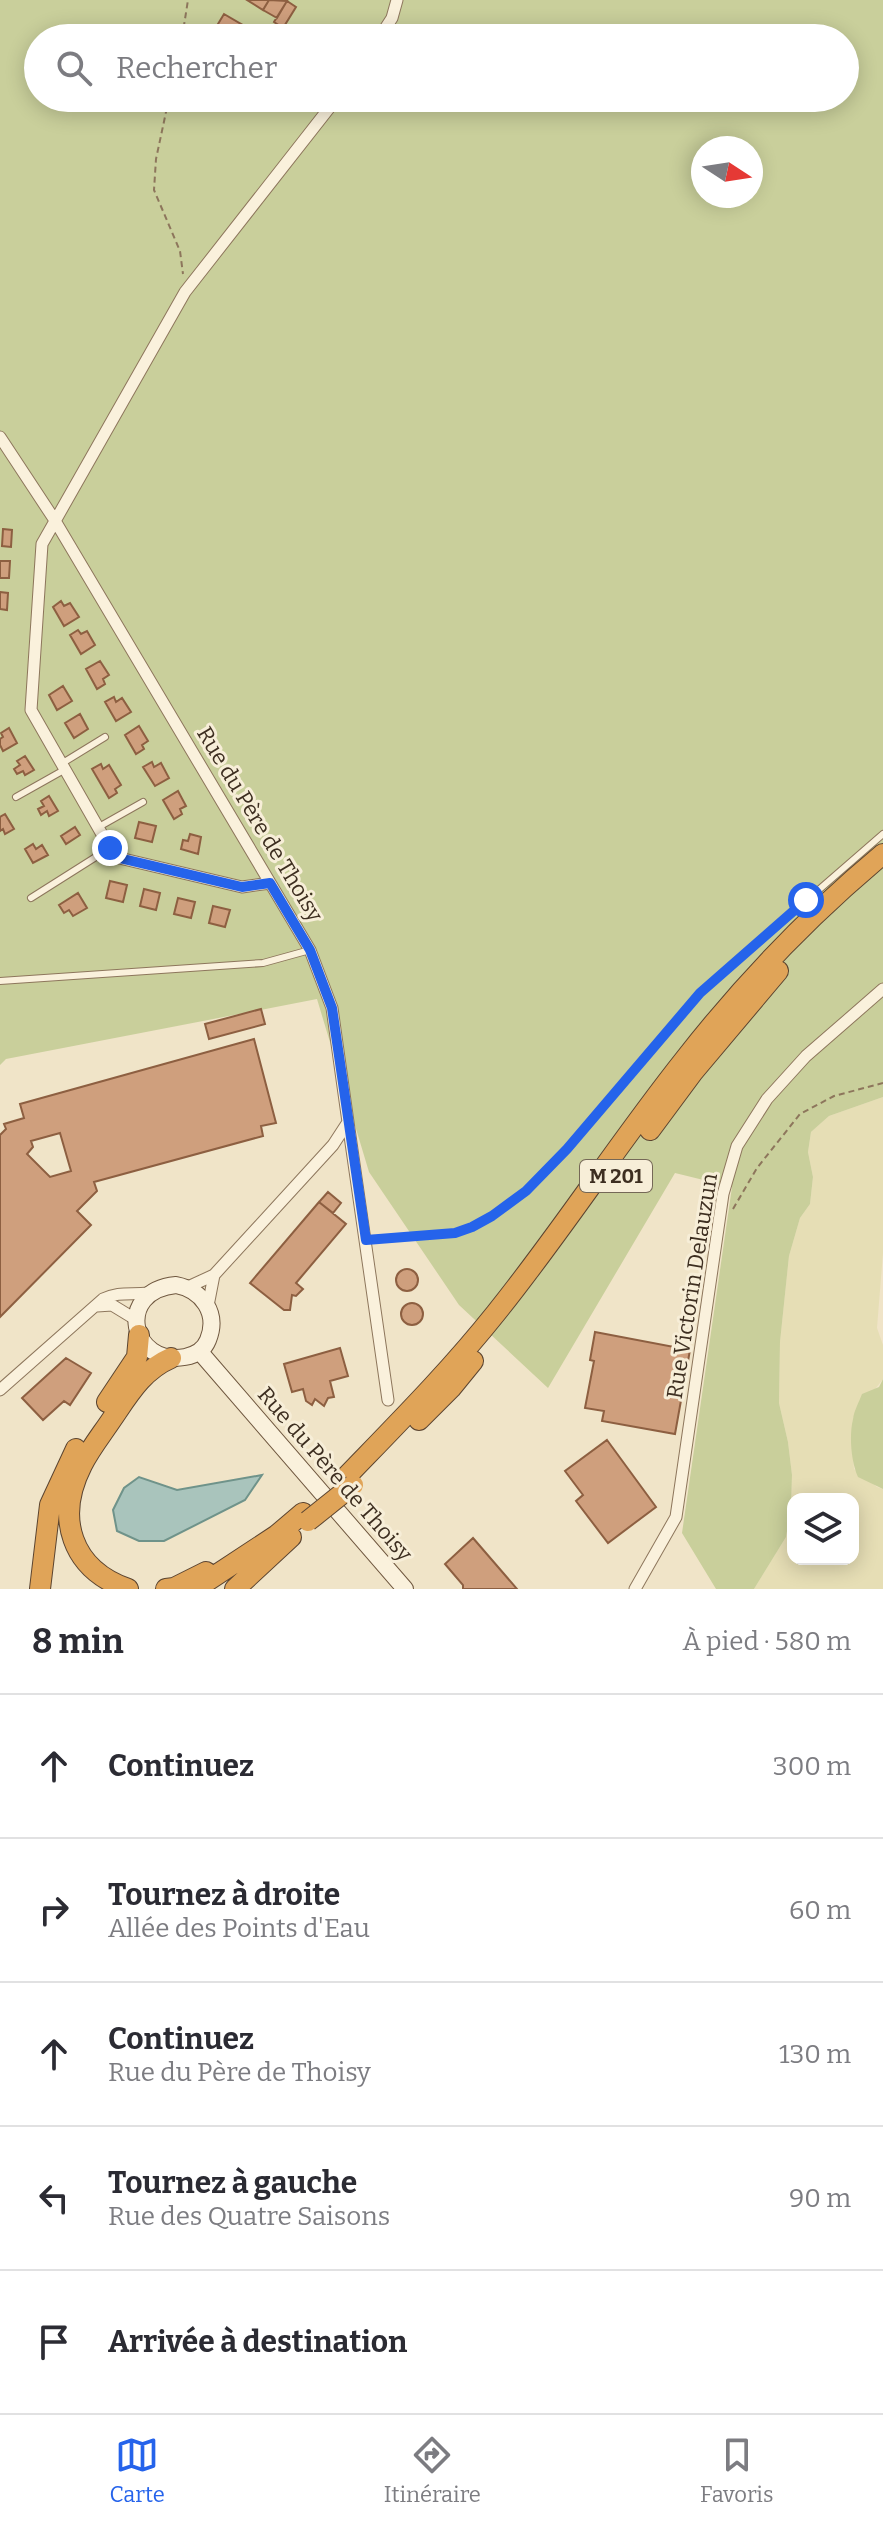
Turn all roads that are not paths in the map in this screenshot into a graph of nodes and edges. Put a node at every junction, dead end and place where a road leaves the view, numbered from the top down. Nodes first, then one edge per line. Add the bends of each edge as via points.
1 (397, 0) edge
2 (388, 24) edge
3 (326, 112) edge
4 (0, 437) edge
5 (54, 519) junction
6 (105, 737) dead end
7 (62, 767) junction
8 (16, 797) dead end
9 (143, 802) dead end
10 (97, 828) junction
11 (883, 834) edge
12 (110, 848) junction
13 (883, 854) edge
14 (883, 872) edge
15 (270, 883) junction
16 (31, 898) dead end
17 (310, 950) junction
18 (0, 981) edge
19 (883, 989) edge
20 (348, 1122) junction
21 (366, 1240) junction
22 (214, 1275) junction
23 (188, 1287) junction
24 (148, 1293) junction
25 (97, 1306) junction
26 (208, 1306) junction
27 (137, 1327) junction
28 (200, 1352) junction
29 (171, 1358) junction
30 (0, 1390) edge
31 (388, 1400) dead end
32 (349, 1482) junction
33 (305, 1517) junction
34 (277, 1535) junction
35 (40, 1589) edge
36 (128, 1589) edge
37 (166, 1589) edge
38 (195, 1589) edge
39 (210, 1589) edge
40 (235, 1589) edge
41 (405, 1589) edge
42 (635, 1589) edge

1 - 2 street
3 - 5 street via 185,292
4 - 5 street, Rue du Père de Thoisy
5 - 7 street via 42,544 31,710
5 - 15 street, Rue du Père de Thoisy
6 - 7 lane
7 - 8 lane
7 - 10 street
9 - 10 lane
10 - 12 street
11 - 21 lane via 700,993 526,1191 492,1216 455,1233
12 - 15 street via 115,857 242,887
12 - 16 lane
13 - 32 highway, M 201 via 743,989 684,1060 497,1313
14 - 32 highway, M 201 via 819,930 744,1011 451,1388
15 - 17 street, Rue du Père de Thoisy
17 - 18 lane via 263,963
17 - 20 street, Rue du Père de Thoisy via 332,1008
19 - 42 street, Rue Victorin Delauzun via 806,1056 767,1099 737,1146 723,1194 676,1517
20 - 21 street, Rue du Père de Thoisy
20 - 22 street
21 - 31 street, Rue du Père de Thoisy
22 - 23 street
22 - 26 street
23 - 24 main road via 162,1286
23 - 26 main road
24 - 25 street via 116,1293
24 - 27 main road via 139,1305
25 - 27 street via 112,1305
25 - 30 street
26 - 28 main road via 211,1332
27 - 29 main road via 147,1347
27 - 35 highway via 137,1357 57,1485
28 - 29 main road
28 - 41 main road, Rue du Père de Thoisy
29 - 36 highway via 139,1380 73,1485 69,1524 74,1542 97,1573
32 - 33 highway, M 201
33 - 34 highway, M 201
33 - 39 highway, M 201
33 - 40 highway
34 - 37 highway
34 - 38 highway, M 201

